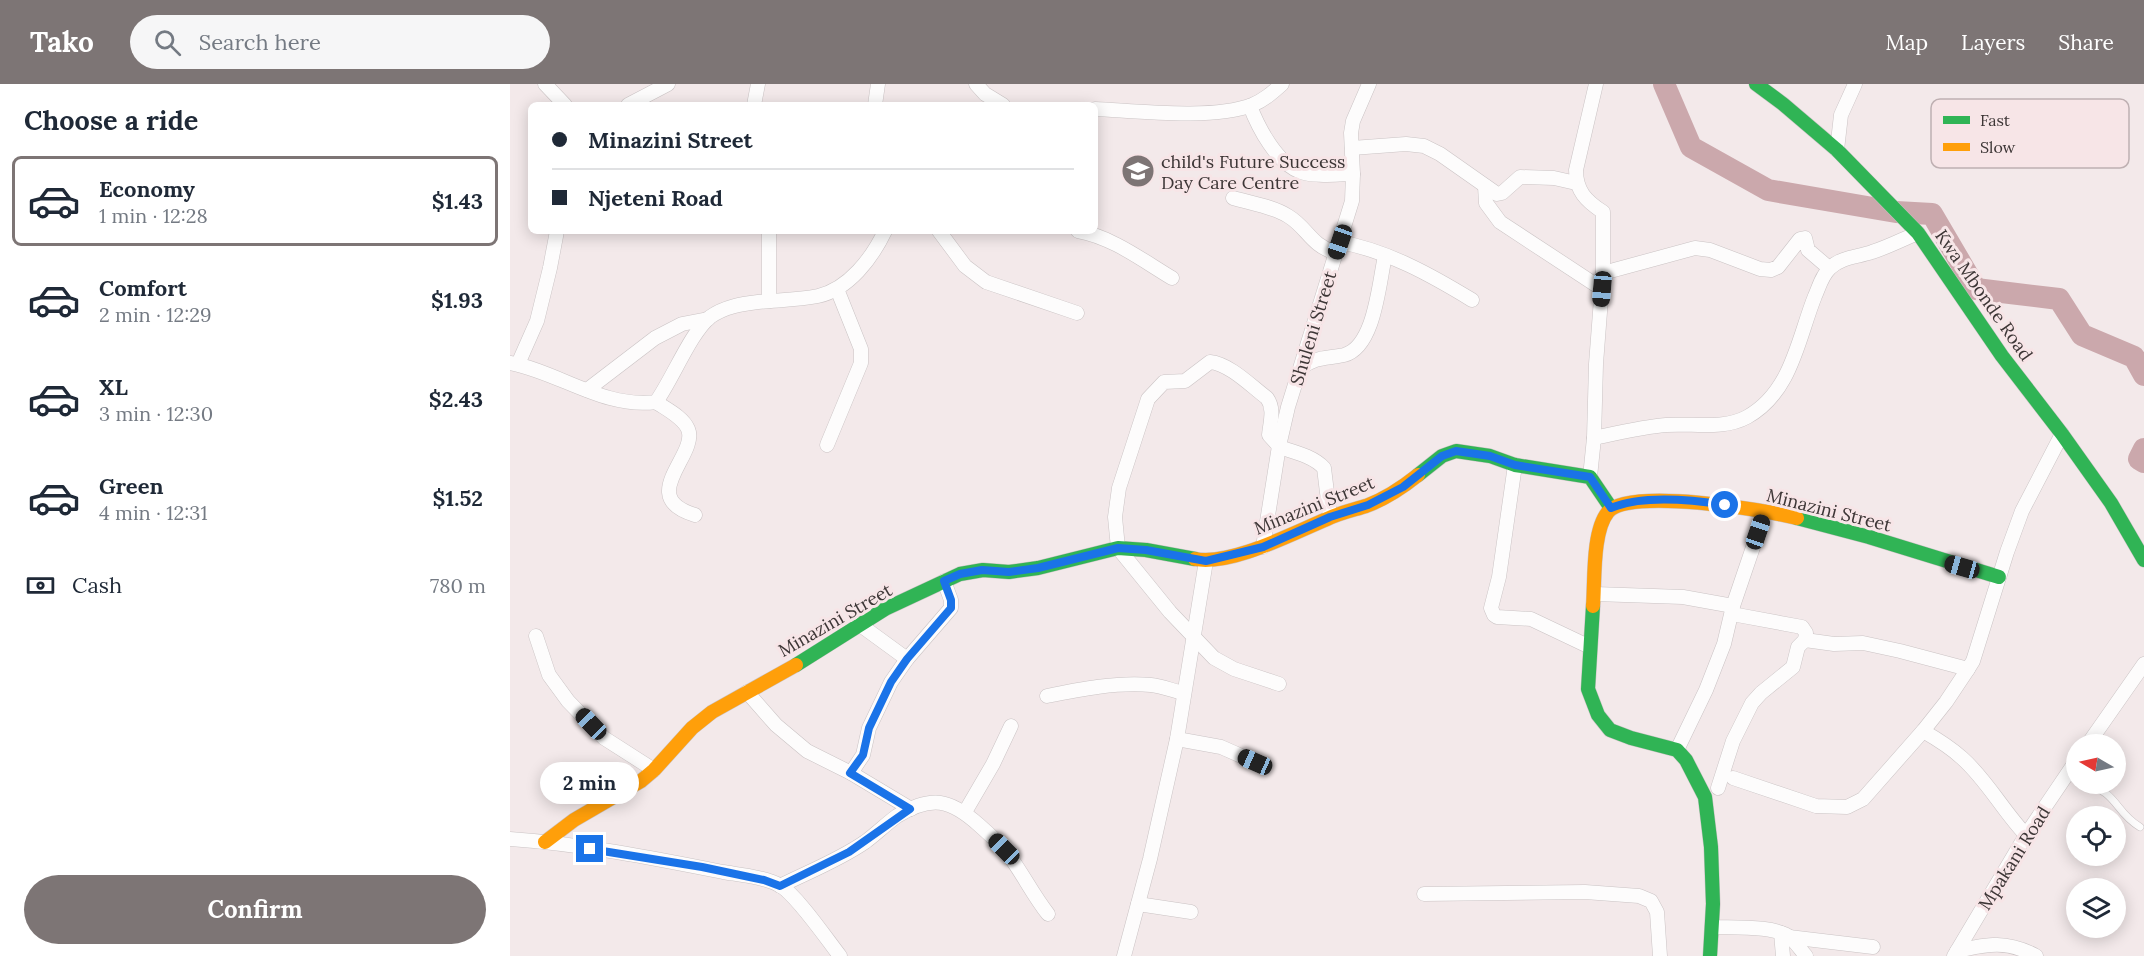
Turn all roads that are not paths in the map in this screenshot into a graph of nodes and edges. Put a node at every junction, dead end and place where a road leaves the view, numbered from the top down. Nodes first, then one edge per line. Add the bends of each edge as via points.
1 (545, 84) edge
2 (668, 84) edge
3 (758, 84) edge
4 (878, 84) edge
5 (976, 84) edge
6 (1282, 84) edge
7 (1369, 84) edge
8 (1596, 84) edge
9 (1756, 84) edge
10 (1855, 84) edge
11 (562, 102) edge
12 (634, 102) edge
13 (755, 102) edge
14 (875, 102) edge
15 (998, 102) edge
16 (1250, 106) junction
17 (1098, 109) edge
18 (1352, 148) junction
19 (1837, 150) junction
20 (1353, 174) junction
21 (1576, 183) junction
22 (1485, 186) junction
23 (1233, 198) dead end
24 (1918, 232) junction
25 (556, 234) edge
26 (769, 234) edge
27 (884, 234) edge
28 (941, 234) edge
29 (1091, 234) edge
30 (1338, 248) junction
31 (1385, 256) junction
32 (1829, 268) junction
33 (1603, 273) junction
34 (1172, 278) dead end
35 (837, 289) junction
36 (1602, 289) junction
37 (1472, 300) dead end
38 (769, 301) junction
39 (1077, 313) dead end
40 (708, 319) junction
41 (514, 364) edge
42 (1301, 368) junction
43 (587, 390) junction
44 (656, 402) junction
45 (2062, 434) junction
46 (1594, 438) junction
47 (827, 445) dead end
48 (1279, 447) junction
49 (1515, 465) junction
50 (1590, 477) junction
51 (1611, 508) junction
52 (1765, 512) junction
53 (696, 515) dead end
54 (1330, 517) junction
55 (1263, 547) junction
56 (1118, 548) junction
57 (2144, 560) edge
58 (1206, 561) junction
59 (1999, 577) junction
60 (944, 581) junction
61 (1595, 594) junction
62 (1733, 610) junction
63 (859, 624) junction
64 (536, 636) dead end
65 (1194, 637) junction
66 (1804, 640) junction
67 (1590, 647) junction
68 (907, 659) junction
69 (2144, 664) edge
70 (1968, 669) junction
71 (1279, 684) dead end
72 (747, 692) junction
73 (1184, 693) junction
74 (1047, 696) dead end
75 (1011, 726) dead end
76 (1923, 731) junction
77 (2095, 734) edge
78 (1177, 739) junction
79 (1677, 750) junction
80 (1255, 762) dead end
81 (654, 770) junction
82 (850, 773) junction
83 (1733, 778) dead end
84 (2066, 785) edge
85 (1718, 788) dead end
86 (2108, 794) edge
87 (910, 809) junction
88 (965, 812) junction
89 (2140, 827) dead end
90 (2026, 836) junction
91 (510, 839) edge
92 (545, 842) junction
93 (780, 886) junction
94 (1424, 894) dead end
95 (1138, 904) junction
96 (1191, 912) dead end
97 (1048, 914) dead end
98 (1712, 927) junction
99 (1785, 935) junction
100 (1873, 947) dead end
101 (1956, 953) edge
102 (840, 956) edge
103 (1124, 956) edge
104 (1660, 956) edge
105 (1710, 956) edge
106 (1783, 956) edge
107 (1806, 956) edge
108 (2036, 956) edge

1 - 11 street
2 - 12 street
3 - 13 street
4 - 14 street
5 - 15 street
6 - 16 street
7 - 18 street, Shuleni Street via 1351,132
8 - 21 street
9 - 19 street, Kwa Mbonde Road
10 - 19 street via 1841,114
16 - 17 street via 1212,112
16 - 20 street via 1260,130 1293,168 1309,174
18 - 20 street, Shuleni Street
18 - 22 street via 1424,146
19 - 24 street, Kwa Mbonde Road
20 - 30 street, Shuleni Street via 1352,201
21 - 22 street via 1520,177 1497,194
21 - 33 street via 1580,193 1604,212
22 - 36 street via 1486,203 1500,222
23 - 30 street via 1287,215 1316,244
24 - 32 street
24 - 45 street, Kwa Mbonde Road via 2002,356
25 - 41 street via 537,321
26 - 38 street
27 - 35 street via 876,250
28 - 39 street via 965,266 986,282
29 - 34 street via 1112,242
30 - 31 street via 1357,245
30 - 42 street, Shuleni Street
31 - 37 street via 1429,274
31 - 42 street via 1370,328 1360,345 1346,354 1311,360
32 - 33 street via 1808,250 1805,238 1771,270 1695,248
32 - 46 street via 1787,374 1762,407 1729,423 1644,428
33 - 36 street
35 - 38 street via 818,296
35 - 47 street via 861,349 861,363
36 - 46 street
38 - 40 street via 722,310
40 - 43 street via 682,324 656,338
40 - 44 street
41 - 43 street
42 - 48 street, Shuleni Street
43 - 44 street via 641,404
44 - 53 street via 687,427 689,441 669,485 671,498 678,507
45 - 57 street, Kwa Mbonde Road via 2111,503
45 - 59 street via 2022,511
46 - 50 street
48 - 54 street via 1310,458 1324,468
48 - 55 street, Shuleni Street
48 - 56 street via 1269,435 1271,403 1223,366 1210,362 1185,381 1164,382 1148,399 1119,488 1115,517
49 - 50 street, Minazini Street
49 - 54 street, Minazini Street via 1456,451 1442,456 1403,487 1368,505
49 - 67 street via 1491,608 1497,617 1531,619
50 - 51 street
51 - 52 street, Minazini Street via 1658,501 1706,502
51 - 61 street via 1598,538
52 - 59 street, Minazini Street via 1880,539
52 - 62 street
54 - 55 street, Minazini Street
55 - 58 street, Minazini Street
56 - 58 street, Minazini Street
56 - 60 street, Minazini Street via 1038,568 982,570
56 - 65 street
58 - 65 street
59 - 70 street
60 - 63 street, Minazini Street
60 - 68 street via 951,608
61 - 62 street via 1683,597
61 - 67 street
62 - 66 street via 1802,627 1806,633
62 - 79 street via 1706,690
63 - 68 street
63 - 72 street, Minazini Street
64 - 81 street via 549,675 568,701 604,738
65 - 71 street via 1224,665
65 - 73 street
66 - 70 street via 1863,643
66 - 85 street via 1793,667 1752,703 1733,741
67 - 79 street via 1588,689 1598,714 1610,730
68 - 82 street via 879,705 863,755
69 - 77 street
70 - 76 street
72 - 81 street, Minazini Street via 692,728
72 - 82 street via 776,725 807,751
73 - 74 street via 1152,685 1082,689
73 - 78 street
75 - 88 street
76 - 83 street via 1863,800 1846,807 1816,806
76 - 90 street via 1964,759
78 - 80 street via 1221,747
78 - 95 street
79 - 98 street via 1705,797 1711,847
81 - 92 street, Minazini Street
82 - 87 street
84 - 90 street, Mpakani Road
86 - 89 lane
87 - 88 street via 936,802
87 - 93 street via 849,852
88 - 97 street via 1004,849
90 - 101 street, Mpakani Road
91 - 92 street
92 - 93 street via 702,867
93 - 102 street
94 - 104 street via 1585,892 1640,896 1651,901 1656,912
95 - 96 street
95 - 103 street
98 - 99 street via 1768,930
98 - 105 street
99 - 100 street
99 - 106 street
99 - 107 street
101 - 108 street via 1996,944 2014,946

